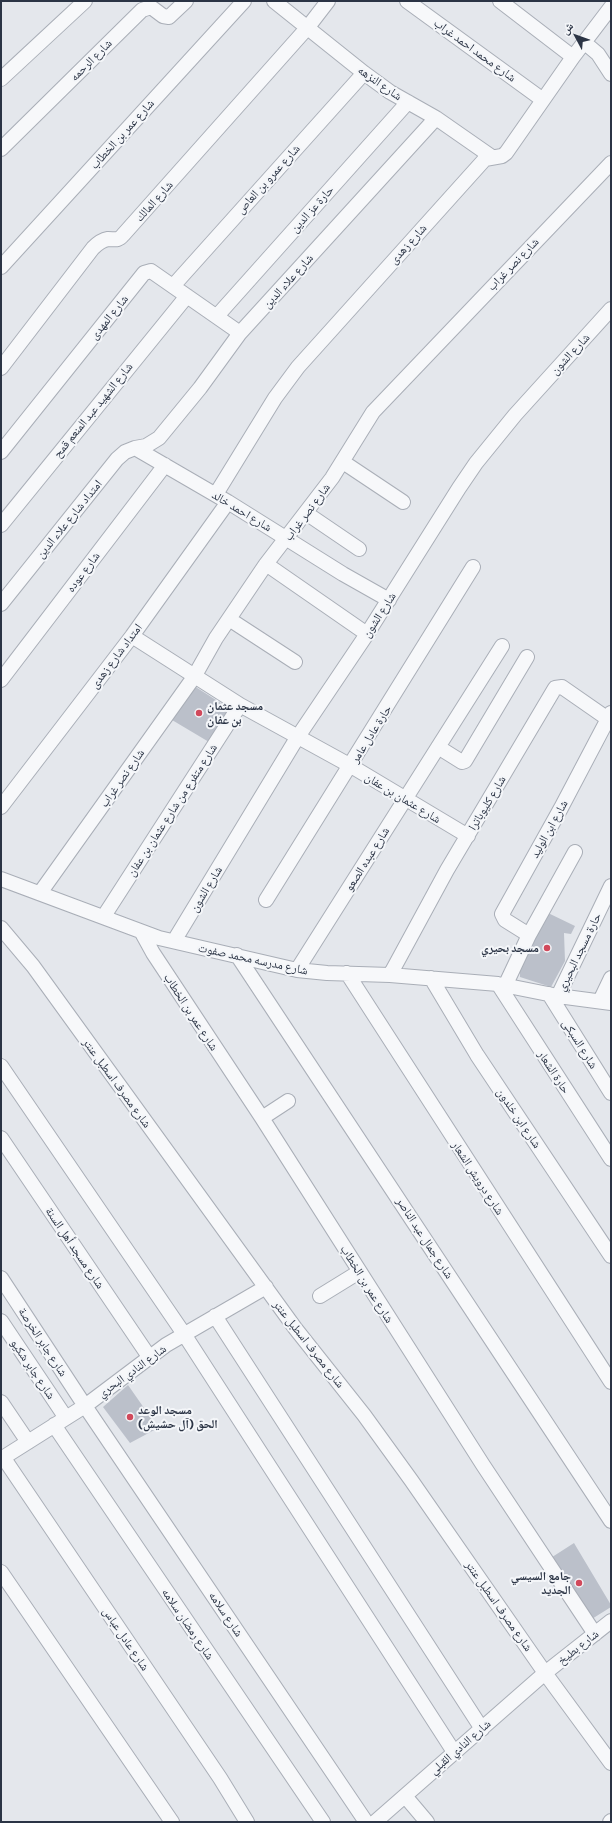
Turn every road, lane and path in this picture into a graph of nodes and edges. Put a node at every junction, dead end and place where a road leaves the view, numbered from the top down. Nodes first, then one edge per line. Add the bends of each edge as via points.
1 (85, 1) edge
2 (186, 1) edge
3 (244, 1) edge
4 (274, 1) edge
5 (328, 1) edge
6 (407, 1) edge
7 (500, 1) edge
8 (611, 7) edge
9 (308, 27) junction
10 (585, 43) junction
11 (573, 57) junction
12 (3, 72) edge
13 (364, 73) junction
14 (611, 74) edge
15 (543, 100) junction
16 (408, 102) junction
17 (436, 118) junction
18 (1, 149) edge
19 (492, 157) junction
20 (611, 163) edge
21 (1, 267) edge
22 (173, 286) junction
23 (186, 296) junction
24 (611, 309) edge
25 (217, 316) junction
26 (240, 334) junction
27 (1, 367) edge
28 (140, 447) junction
29 (1, 452) edge
30 (343, 462) junction
31 (165, 465) junction
32 (216, 494) junction
33 (228, 502) junction
34 (403, 502) dead end
35 (306, 513) junction
36 (1, 525) edge
37 (287, 538) junction
38 (359, 549) dead end
39 (266, 564) junction
40 (473, 567) dead end
41 (389, 600) junction
42 (1, 604) edge
43 (229, 620) junction
44 (367, 634) junction
45 (132, 636) junction
46 (502, 646) dead end
47 (526, 657) dead end
48 (295, 662) dead end
49 (194, 677) junction
50 (1, 680) edge
51 (240, 705) junction
52 (609, 716) edge
53 (297, 738) junction
54 (438, 747) junction
55 (351, 766) junction
56 (405, 799) junction
57 (1, 807) edge
58 (468, 836) junction
59 (575, 852) dead end
60 (1, 879) edge
61 (611, 886) edge
62 (40, 893) junction
63 (266, 900) dead end
64 (104, 916) junction
65 (1, 928) edge
66 (142, 933) junction
67 (529, 935) junction
68 (174, 941) junction
69 (237, 955) junction
70 (297, 970) junction
71 (347, 973) junction
72 (390, 975) junction
73 (431, 978) junction
74 (611, 978) edge
75 (501, 985) junction
76 (553, 995) junction
77 (605, 1002) edge
78 (1, 1066) edge
79 (611, 1093) edge
80 (288, 1101) dead end
81 (262, 1118) junction
82 (1, 1138) edge
83 (611, 1159) edge
84 (611, 1256) edge
85 (359, 1272) junction
86 (1, 1278) edge
87 (266, 1287) junction
88 (320, 1296) dead end
89 (215, 1316) junction
90 (1, 1321) edge
91 (184, 1334) junction
92 (150, 1358) junction
93 (611, 1382) edge
94 (1, 1402) edge
95 (85, 1406) junction
96 (66, 1418) junction
97 (54, 1425) junction
98 (28, 1442) junction
99 (2, 1458) edge
100 (611, 1521) edge
101 (1, 1572) edge
102 (610, 1623) edge
103 (595, 1634) junction
104 (546, 1673) junction
105 (482, 1729) junction
106 (454, 1752) junction
107 (611, 1763) edge
108 (405, 1796) junction
109 (172, 1822) edge
110 (247, 1822) edge
111 (323, 1822) edge
112 (366, 1822) edge
113 (375, 1822) edge
114 (427, 1822) edge

1 - 12 street
2 - 18 street, شارع الرحمه via 169,17 163,16 151,6 142,10
3 - 21 street, شارع عمر بن الخطاب
4 - 9 street, شارع النزهه
5 - 9 street, شارع المالك
6 - 15 street, شارع محمد احمد غراب
7 - 11 street
8 - 10 street, شارع زهدى
9 - 13 street, شارع النزهه
9 - 27 street, شارع المالك via 121,238 107,239 93,248
10 - 11 street, شارع زهدى
10 - 14 street via 598,54
11 - 15 street, شارع زهدى
13 - 16 street, شارع النزهه
13 - 22 street, شارع عمرو بن العاص
15 - 19 street, شارع زهدى via 506,153
16 - 17 street, شارع النزهه
16 - 25 street, حارة عز الدين
17 - 19 street, شارع النزهه
17 - 26 street, شارع علاء الدين
19 - 32 street, شارع زهدى via 485,159 298,367 275,398
20 - 30 street, شارع نصر غراب via 384,399 363,426
22 - 23 street, شارع المهدى
22 - 29 street, شارع المهدى via 151,271 144,273
23 - 25 street, شارع المهدى
23 - 36 street, شارع الشهيد عبد المنعم قمح
24 - 41 street, شارع الشون via 535,392 476,463
25 - 26 street, شارع المهدى
26 - 28 street, شارع علاء الدين via 159,438
28 - 31 street, شارع احمد خالد
28 - 42 street, امتداد شارع علاء الدين via 125,452 117,459
30 - 34 street
30 - 35 street, شارع نصر غراب
31 - 32 street, شارع احمد خالد
31 - 50 street, شارع عوده
32 - 33 street, شارع احمد خالد
33 - 37 street, شارع احمد خالد
33 - 45 street, امتداد شارع زهدى
35 - 37 street, شارع نصر غراب
35 - 38 street
37 - 39 street, شارع نصر غراب
37 - 41 street, شارع احمد خالد
39 - 43 street, شارع نصر غراب
39 - 44 street
40 - 55 street, حارة عادل عامر
41 - 44 street, شارع الشون
43 - 48 street
43 - 49 street, شارع نصر غراب
44 - 53 street, شارع الشون
45 - 49 street, شارع عثمان بن عفان
45 - 57 street, امتداد شارع زهدى
46 - 54 street, شارع عبده الصعو
47 - 54 street via 465,761 462,762
49 - 51 street, شارع عثمان بن عفان
49 - 62 street, شارع نصر غراب
51 - 53 street, شارع عثمان بن عفان
51 - 64 street, شارع متفرع من شارع عثمان بن عفان
52 - 58 street, شارع كليوباترا via 562,687 555,688
52 - 67 street, شارع ابن الوليد via 562,808 502,914 505,920
53 - 55 street, شارع عثمان بن عفان
53 - 68 street, شارع الشون
54 - 56 street, شارع عبده الصعو
55 - 56 street, شارع عثمان بن عفان
55 - 63 street, حارة عادل عامر
56 - 58 street, شارع عثمان بن عفان
56 - 70 street, شارع عبده الصعو
58 - 72 street, شارع كليوباترا
59 - 67 street
60 - 62 street, شارع مدرسه محمد صفوت
61 - 76 street, حارة مسجد البحيري
62 - 64 street, شارع مدرسه محمد صفوت
64 - 66 street, شارع مدرسه محمد صفوت
65 - 87 street, شارع مصرف اسطبل عنتر via 33,966
66 - 68 street, شارع مدرسه محمد صفوت
66 - 81 street, شارع عمر بن الخطاب
67 - 75 street
68 - 69 street, شارع مدرسه محمد صفوت
69 - 70 street, شارع مدرسه محمد صفوت
69 - 100 street, شارع جمال عبد الناصر
70 - 71 street, شارع مدرسه محمد صفوت
71 - 72 street, شارع مدرسه محمد صفوت
71 - 93 street, شارع درويش الشعار
72 - 73 street, شارع مدرسه محمد صفوت
73 - 75 street, شارع مدرسه محمد صفوت
73 - 84 street, شارع ابن خلدون via 477,1055
74 - 77 street
75 - 76 street, شارع مدرسه محمد صفوت
75 - 83 street, حارة الشعار
76 - 77 street, شارع مدرسه محمد صفوت
76 - 79 street, شارع السبكى
78 - 91 street
80 - 81 street
81 - 85 street, شارع عمر بن الخطاب
82 - 92 street, شارع مسجد أهل السنة
85 - 88 street
85 - 103 street, شارع عمر بن الخطاب
86 - 95 street, شارع جابر الخرصة
87 - 89 street, شارع النادي البحري
87 - 104 street, شارع مصرف اسطبل عنتر via 411,1480
89 - 91 street, شارع النادي البحري
89 - 105 street
90 - 96 street, شارع جابر شكيو
91 - 92 street, شارع النادي البحري
91 - 106 street
92 - 95 street, شارع النادي البحري
94 - 98 street
95 - 96 street, شارع النادي البحري
95 - 112 street, شارع سلامه
96 - 97 street, شارع النادي البحري
97 - 98 street, شارع النادي البحري
97 - 111 street, شارع رمضان سلامه
98 - 99 street, شارع النادي البحري
99 - 110 street, شارع عادل عباس
101 - 109 street
102 - 103 street, شارع بطيخ
103 - 104 street, شارع بطيخ
104 - 105 street, شارع النادي القبلي
104 - 107 street, شارع مصرف اسطبل عنتر
105 - 106 street, شارع النادي القبلي
106 - 108 street, شارع النادي القبلي
108 - 113 street, شارع النادي القبلي
108 - 114 street

